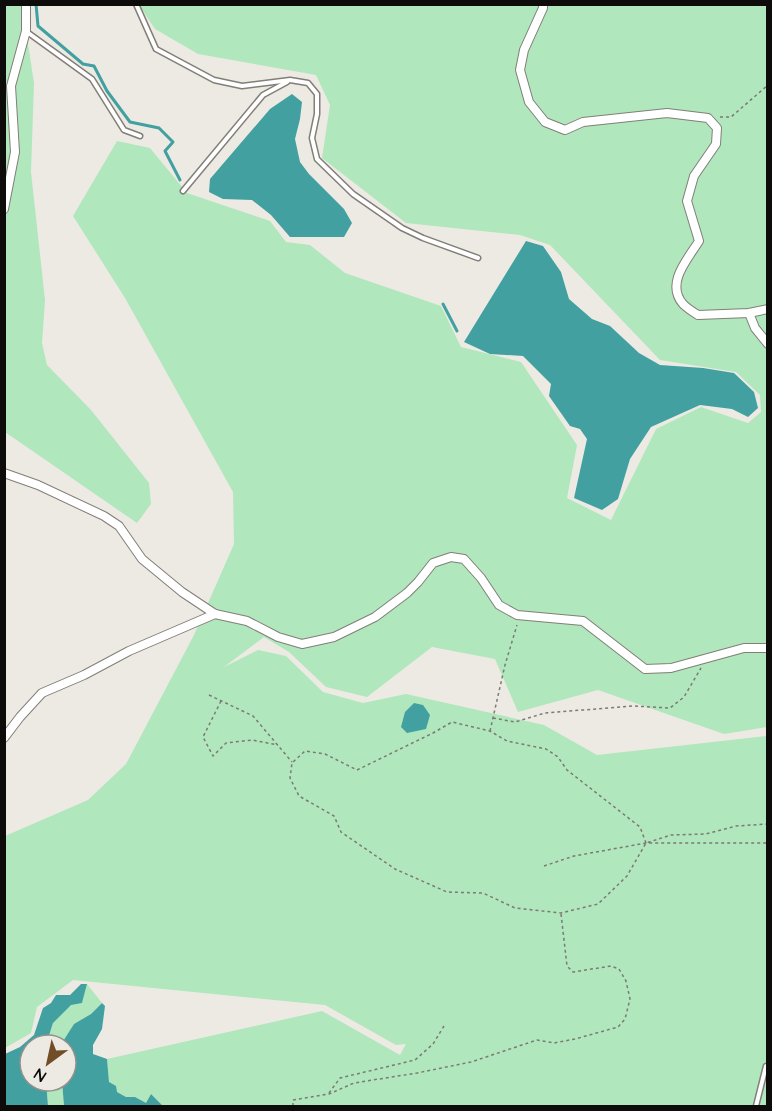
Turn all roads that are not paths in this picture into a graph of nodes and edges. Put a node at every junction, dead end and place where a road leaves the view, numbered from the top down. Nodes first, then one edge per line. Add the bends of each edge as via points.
1 (26, 4) edge
2 (136, 4) edge
3 (543, 4) edge
4 (26, 31) junction
5 (291, 80) junction
6 (140, 136) dead end
7 (183, 190) dead end
8 (4, 209) edge
9 (478, 258) dead end
10 (768, 309) edge
11 (749, 313) junction
12 (768, 344) edge
13 (4, 472) edge
14 (215, 614) junction
15 (768, 648) edge
16 (4, 738) edge
17 (768, 1066) edge
18 (756, 1107) edge

1 - 4 street
2 - 5 lane via 156,50 214,80 242,86
3 - 11 street via 520,70 529,102 545,122 565,130 583,122 667,112 708,118 717,128 716,144 694,176 687,201 699,241 676,279 676,292 683,304 698,315
4 - 6 lane via 92,79 124,130
4 - 8 street via 10,86 15,152
5 - 7 lane via 263,95
5 - 9 lane via 308,83 316,94 312,138 317,159 353,194 402,228
10 - 11 street
11 - 12 street
13 - 14 street via 119,526 142,559
14 - 15 street via 247,621 302,644 334,637 375,617 407,593 433,563 451,557 464,559 499,605 517,615 583,621 645,669 671,668 744,648
14 - 16 street via 42,693
17 - 18 lane

